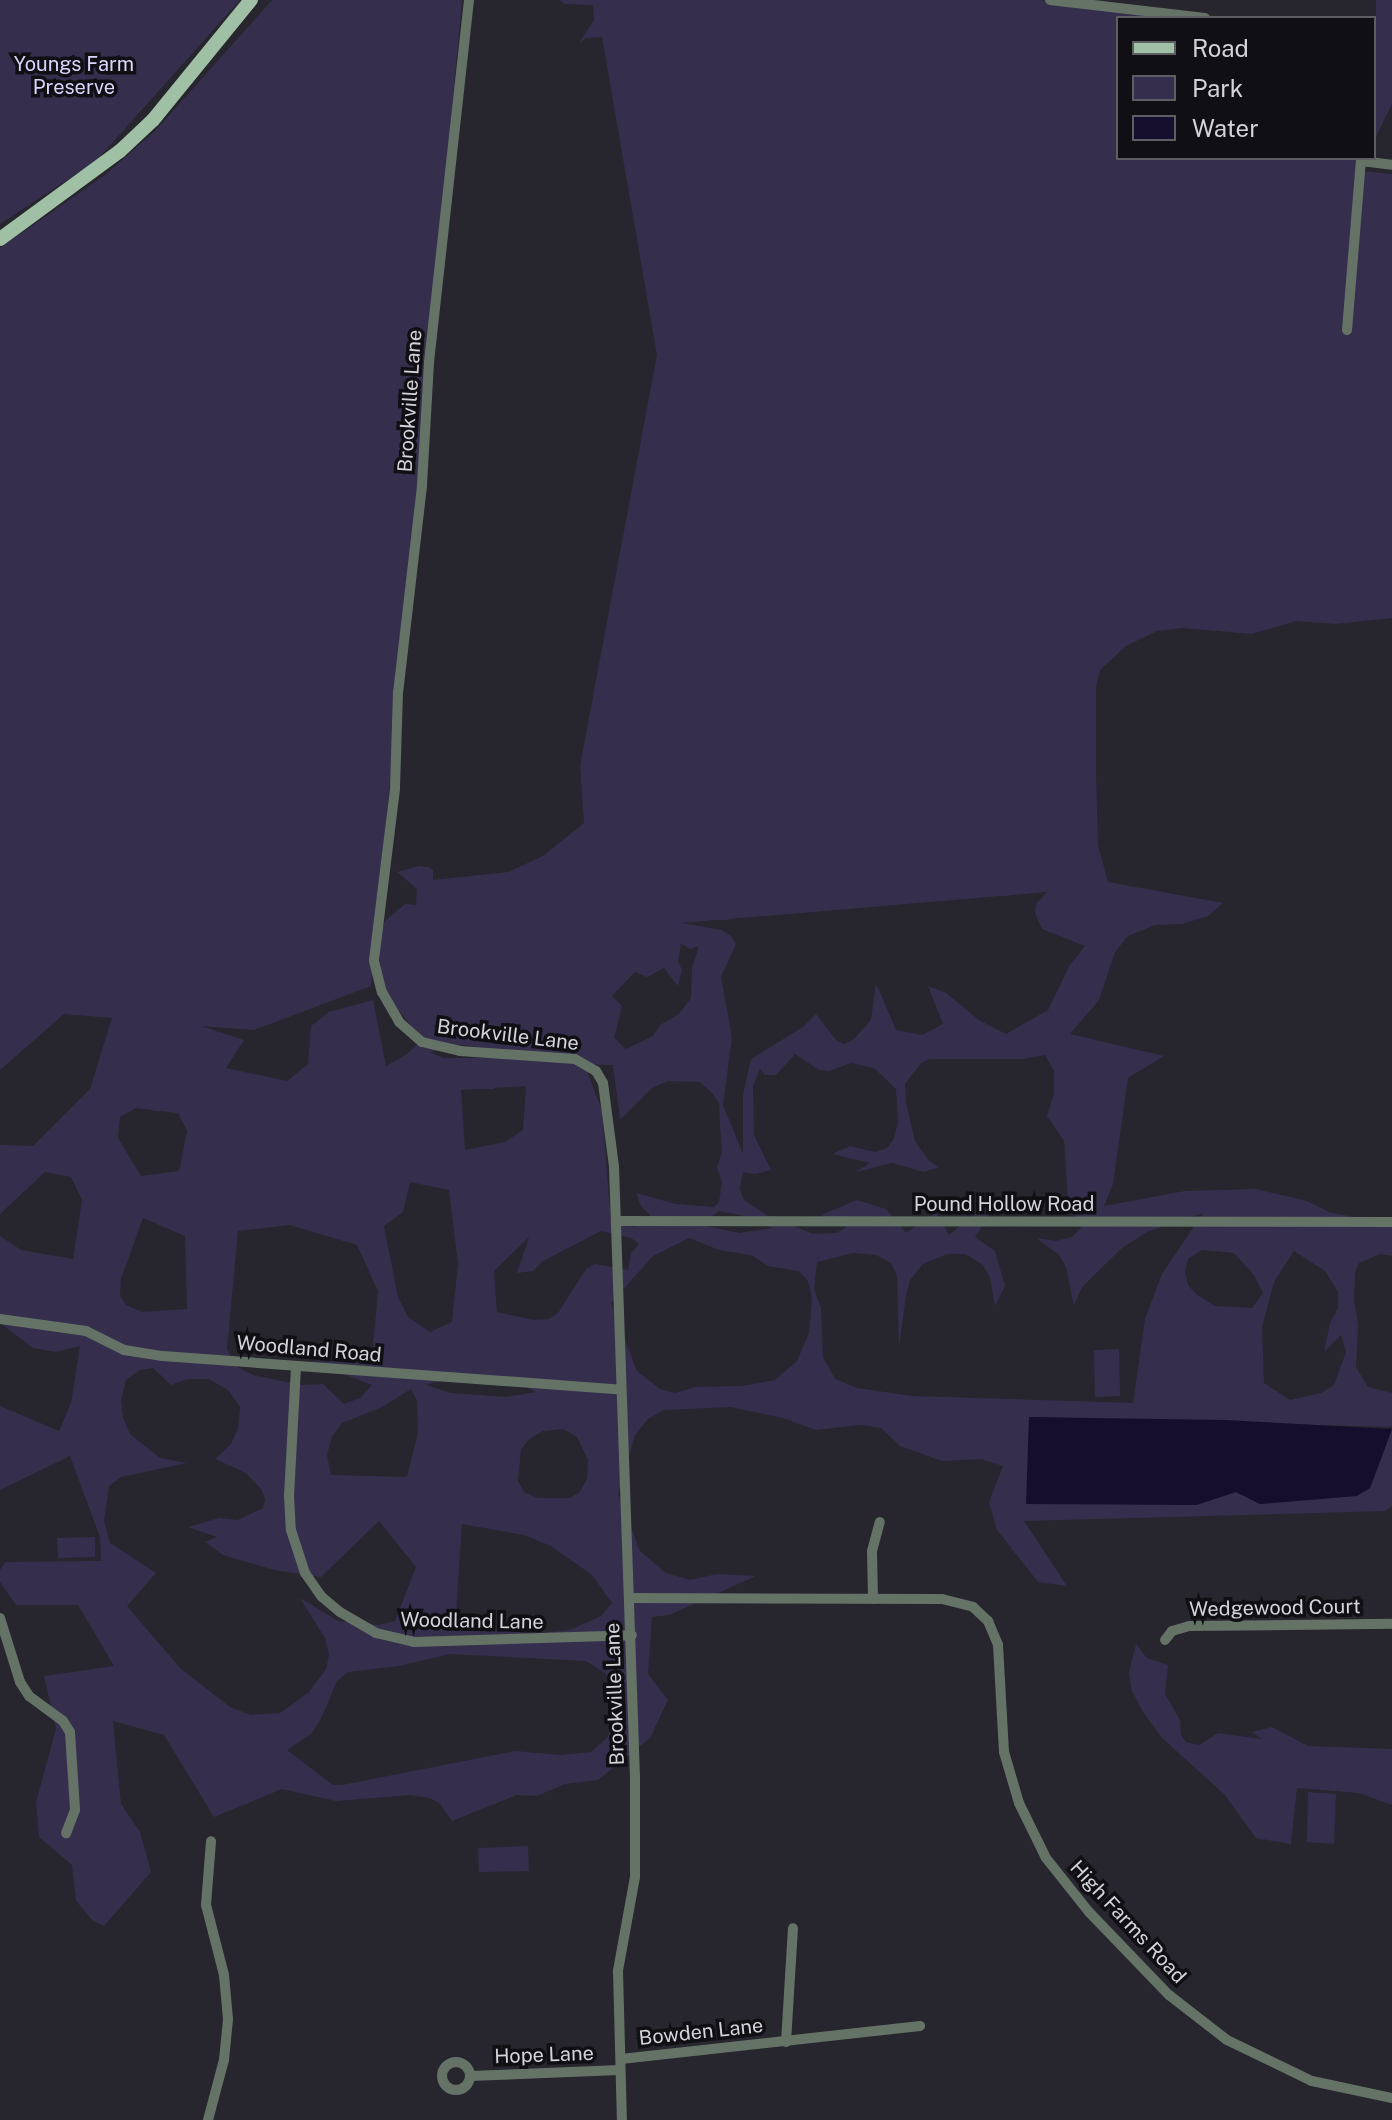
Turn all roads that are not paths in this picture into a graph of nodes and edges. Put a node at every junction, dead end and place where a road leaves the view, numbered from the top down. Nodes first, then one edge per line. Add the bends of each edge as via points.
1 (251, 0) edge
2 (469, 0) edge
3 (1050, 0) edge
4 (1188, 16) edge
5 (1361, 160) edge
6 (1392, 165) edge
7 (0, 239) edge
8 (1347, 330) dead end
9 (616, 1221) junction
10 (1392, 1222) edge
11 (0, 1319) edge
12 (296, 1367) junction
13 (621, 1390) junction
14 (880, 1522) dead end
15 (630, 1598) junction
16 (873, 1599) junction
17 (0, 1618) edge
18 (1392, 1624) edge
19 (632, 1635) junction
20 (1165, 1640) dead end
21 (66, 1833) dead end
22 (211, 1841) dead end
23 (793, 1928) dead end
24 (920, 2026) dead end
25 (786, 2042) junction
26 (620, 2065) junction
27 (470, 2076) dead end
28 (1392, 2098) edge
29 (208, 2120) edge
30 (622, 2120) edge

1 - 7 main road via 153,120 120,151
2 - 9 street, Brookville Lane via 429,363 422,486 398,692 395,789 374,961 382,992 399,1022 422,1042 460,1051 575,1059 596,1071 608,1111
3 - 4 street
5 - 6 street
5 - 8 street
9 - 10 street, Pound Hollow Road
9 - 13 street, Brookville Lane
11 - 12 street, Woodland Road via 86,1331 132,1352
12 - 13 street, Woodland Road
12 - 19 street, Woodland Lane via 291,1530 305,1573 340,1612 376,1633 414,1642
13 - 15 street, Brookville Lane
14 - 16 street via 872,1551
15 - 16 street, High Farms Road
15 - 19 street, Brookville Lane
16 - 28 street, High Farms Road via 959,1601 988,1621 998,1645 1004,1752 1031,1831 1089,1912 1169,1995 1227,2040 1282,2069 1337,2089
17 - 21 street via 20,1682 70,1732 75,1810
18 - 20 street, Wedgewood Court via 1183,1627
19 - 26 street, Brookville Lane via 635,1877 618,1971
22 - 29 street via 206,1905 224,1975 228,2019 224,2060
23 - 25 street, Bowden Lane
24 - 25 street, Bowden Lane
25 - 26 street, Bowden Lane
26 - 27 street, Hope Lane
26 - 30 street, Brookville Lane

